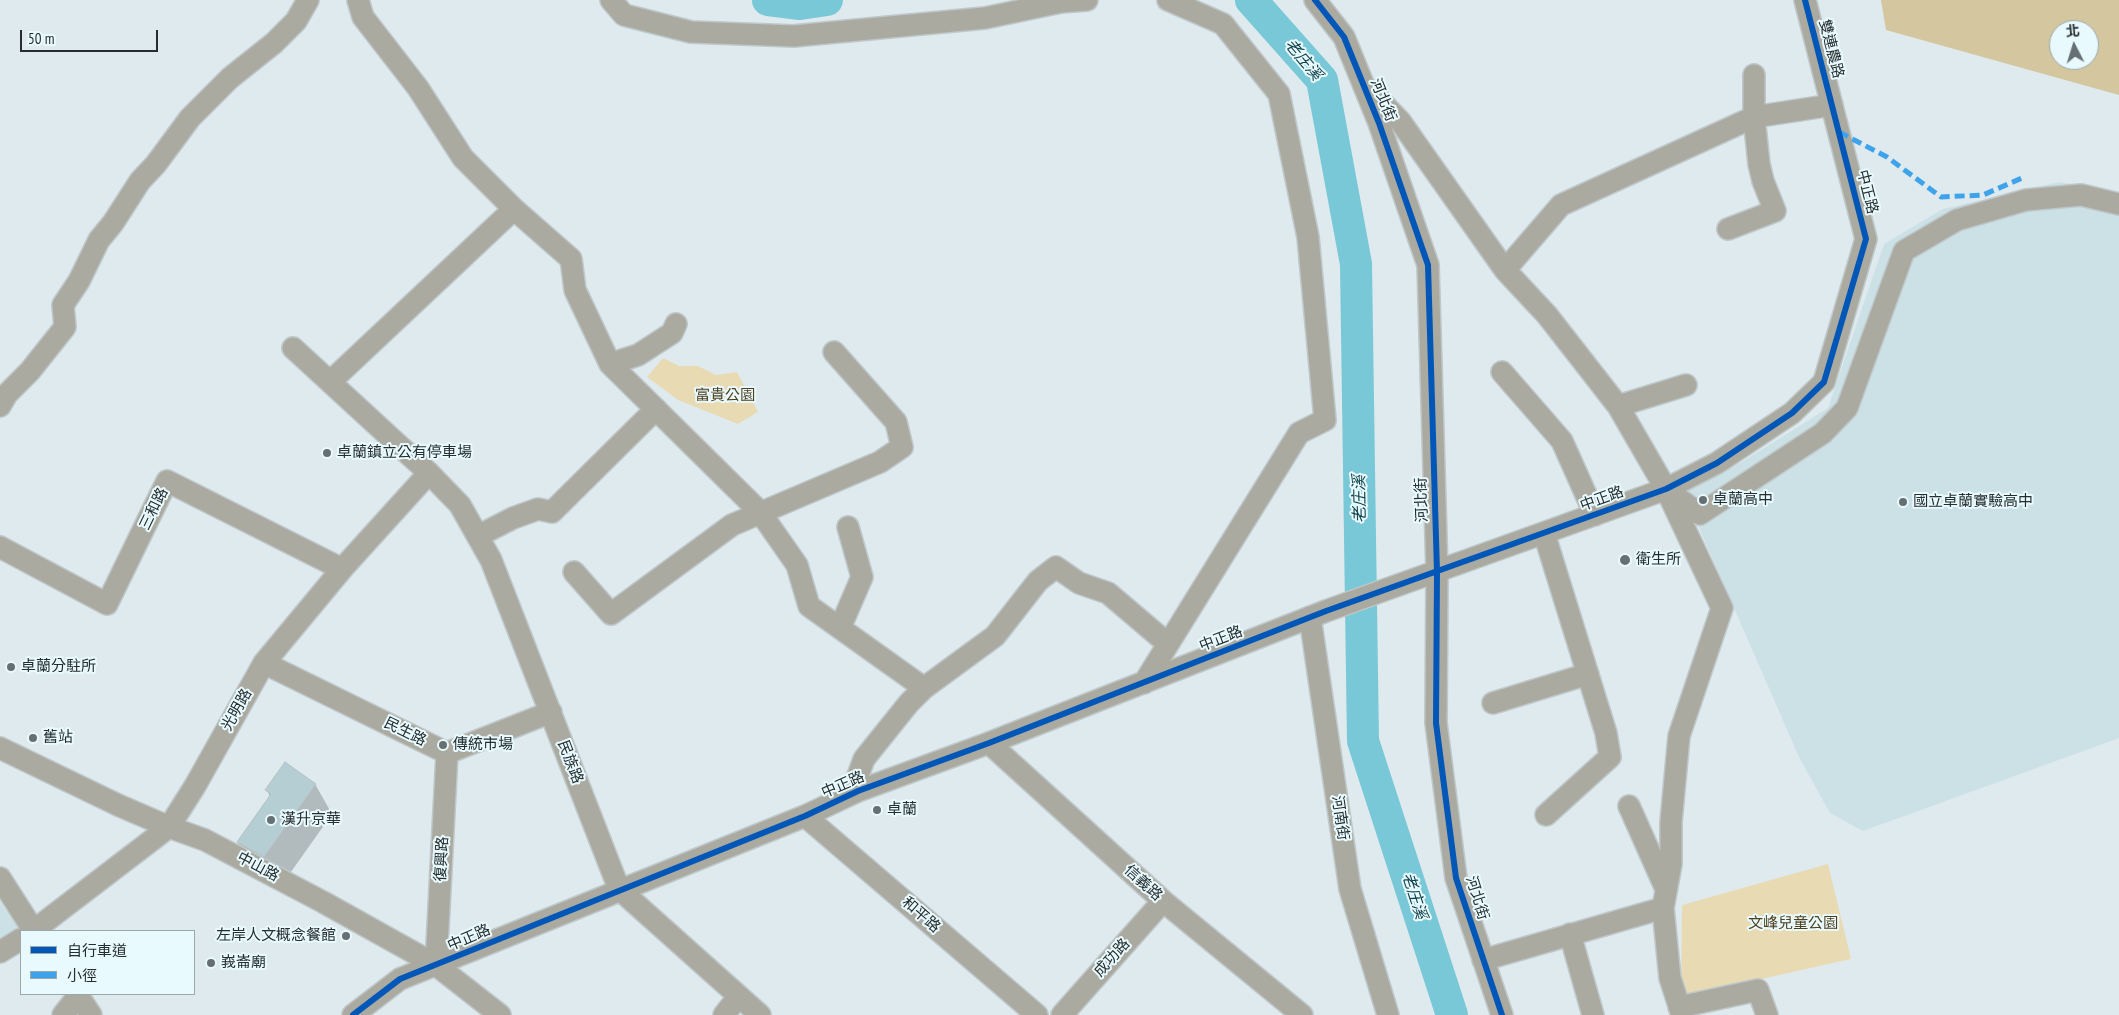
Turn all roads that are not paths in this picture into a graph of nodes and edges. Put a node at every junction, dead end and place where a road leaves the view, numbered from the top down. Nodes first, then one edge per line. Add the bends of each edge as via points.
1 (308, 0) edge
2 (358, 0) edge
3 (611, 0) edge
4 (1087, 0) edge
5 (1168, 0) edge
6 (1315, 0) edge
7 (1805, 0) edge
8 (1754, 75) dead end
9 (1362, 82) junction
10 (1832, 105) junction
11 (1754, 117) junction
12 (2119, 204) edge
13 (514, 209) junction
14 (1728, 228) dead end
15 (1505, 270) junction
16 (676, 324) dead end
17 (293, 348) dead end
18 (834, 352) dead end
19 (610, 364) junction
20 (1502, 372) dead end
21 (330, 382) junction
22 (1686, 385) dead end
23 (0, 406) edge
24 (1618, 406) junction
25 (656, 409) junction
26 (429, 473) junction
27 (1666, 489) junction
28 (760, 512) junction
29 (1595, 515) junction
30 (848, 527) dead end
31 (1544, 533) junction
32 (478, 536) junction
33 (0, 547) edge
34 (342, 569) junction
35 (574, 572) dead end
36 (1437, 572) junction
37 (1318, 614) junction
38 (840, 628) junction
39 (1168, 644) junction
40 (264, 663) junction
41 (1588, 674) junction
42 (1144, 683) junction
43 (924, 688) junction
44 (1493, 703) dead end
45 (550, 712) junction
46 (989, 743) junction
47 (0, 748) edge
48 (447, 753) junction
49 (858, 791) junction
50 (1629, 806) dead end
51 (1546, 815) dead end
52 (805, 816) junction
53 (169, 827) junction
54 (0, 878) edge
55 (619, 889) junction
56 (1664, 898) junction
57 (1163, 901) junction
58 (33, 930) edge
59 (35, 930) edge
60 (1570, 934) junction
61 (20, 940) edge
62 (0, 952) edge
63 (1483, 960) junction
64 (436, 965) junction
65 (77, 995) edge
66 (738, 997) junction
67 (1681, 1011) edge
68 (63, 1015) edge
69 (91, 1015) edge
70 (353, 1015) edge
71 (500, 1015) edge
72 (724, 1015) edge
73 (760, 1015) edge
74 (1037, 1015) edge
75 (1062, 1015) edge
76 (1302, 1015) edge
77 (1388, 1015) edge
78 (1502, 1015) edge
79 (1593, 1015) edge
80 (1767, 1015) edge

1 - 23 street via 296,21 230,78 190,118 136,186 99,240 63,305 65,327
2 - 13 street via 363,17 418,88 463,158
3 - 4 street via 624,15 691,32 794,36 984,18 1061,2
5 - 39 street via 1223,24 1279,94 1308,236 1325,420 1298,432
6 - 9 street, 河北街 via 1344,37
7 - 10 street, 雙連農路
8 - 11 street
9 - 15 street via 1400,121
9 - 36 street, 河北街 via 1428,265
10 - 11 street
10 - 27 street, 中正路 via 1866,239 1824,382 1792,413 1716,463
11 - 14 street via 1763,181 1775,211
11 - 15 street via 1560,205
12 - 27 street via 2081,195 2026,200 1958,220 1904,251 1847,408 1823,433 1700,514
13 - 19 street via 571,259 575,290
13 - 21 street
15 - 24 street via 1547,315
16 - 19 street via 672,333 638,356
17 - 21 street, 民族路
18 - 28 street via 896,422 902,447 880,462
19 - 25 street
20 - 29 street via 1562,441
21 - 26 street, 民族路
22 - 24 street
24 - 27 street
25 - 28 street
25 - 32 street via 552,512 538,509
26 - 32 street, 民族路 via 460,505
26 - 34 street, 光明路
27 - 29 street, 中正路
27 - 56 street via 1722,608 1679,736 1671,822 1671,864
28 - 35 street via 732,525 611,614
28 - 38 street via 797,565 809,606
29 - 31 street, 中正路
30 - 38 street via 862,577
31 - 36 street, 中正路
31 - 41 street
32 - 45 street, 民族路 via 491,560
33 - 34 street, 三和路 via 108,604 168,481
34 - 40 street, 光明路
36 - 37 street, 中正路
36 - 63 street, 河北街 via 1436,723 1456,878
37 - 42 street, 中正路
37 - 77 street, 河南街 via 1350,889
38 - 43 street
39 - 42 street
39 - 43 street via 1108,593 1080,583 1056,567 1038,581 995,636
40 - 48 street, 民生路
40 - 53 street, 光明路
41 - 44 street
41 - 51 street via 1610,757
42 - 46 street, 中正路
43 - 49 street via 864,759 856,781
45 - 48 street
45 - 55 street, 民族路
46 - 49 street, 中正路
46 - 57 street, 信義路
47 - 53 street, 中山路
48 - 64 street, 復興路
49 - 52 street, 中正路
50 - 56 street
52 - 55 street, 中正路
52 - 74 street, 和平路
53 - 59 street, 光明路
53 - 64 street, 中山路 via 205,840
54 - 58 street
55 - 64 street, 中正路
55 - 66 street, 民族路
56 - 60 street
56 - 67 street via 1670,978
57 - 75 street, 成功路
57 - 76 street, 信義路
60 - 63 street
60 - 79 street
61 - 62 street
63 - 78 street, 河北街
64 - 70 street, 中正路 via 400,979
64 - 71 street, 中山路
65 - 68 street
65 - 69 street
66 - 72 street
66 - 73 street, 民族路
67 - 80 street via 1758,990

